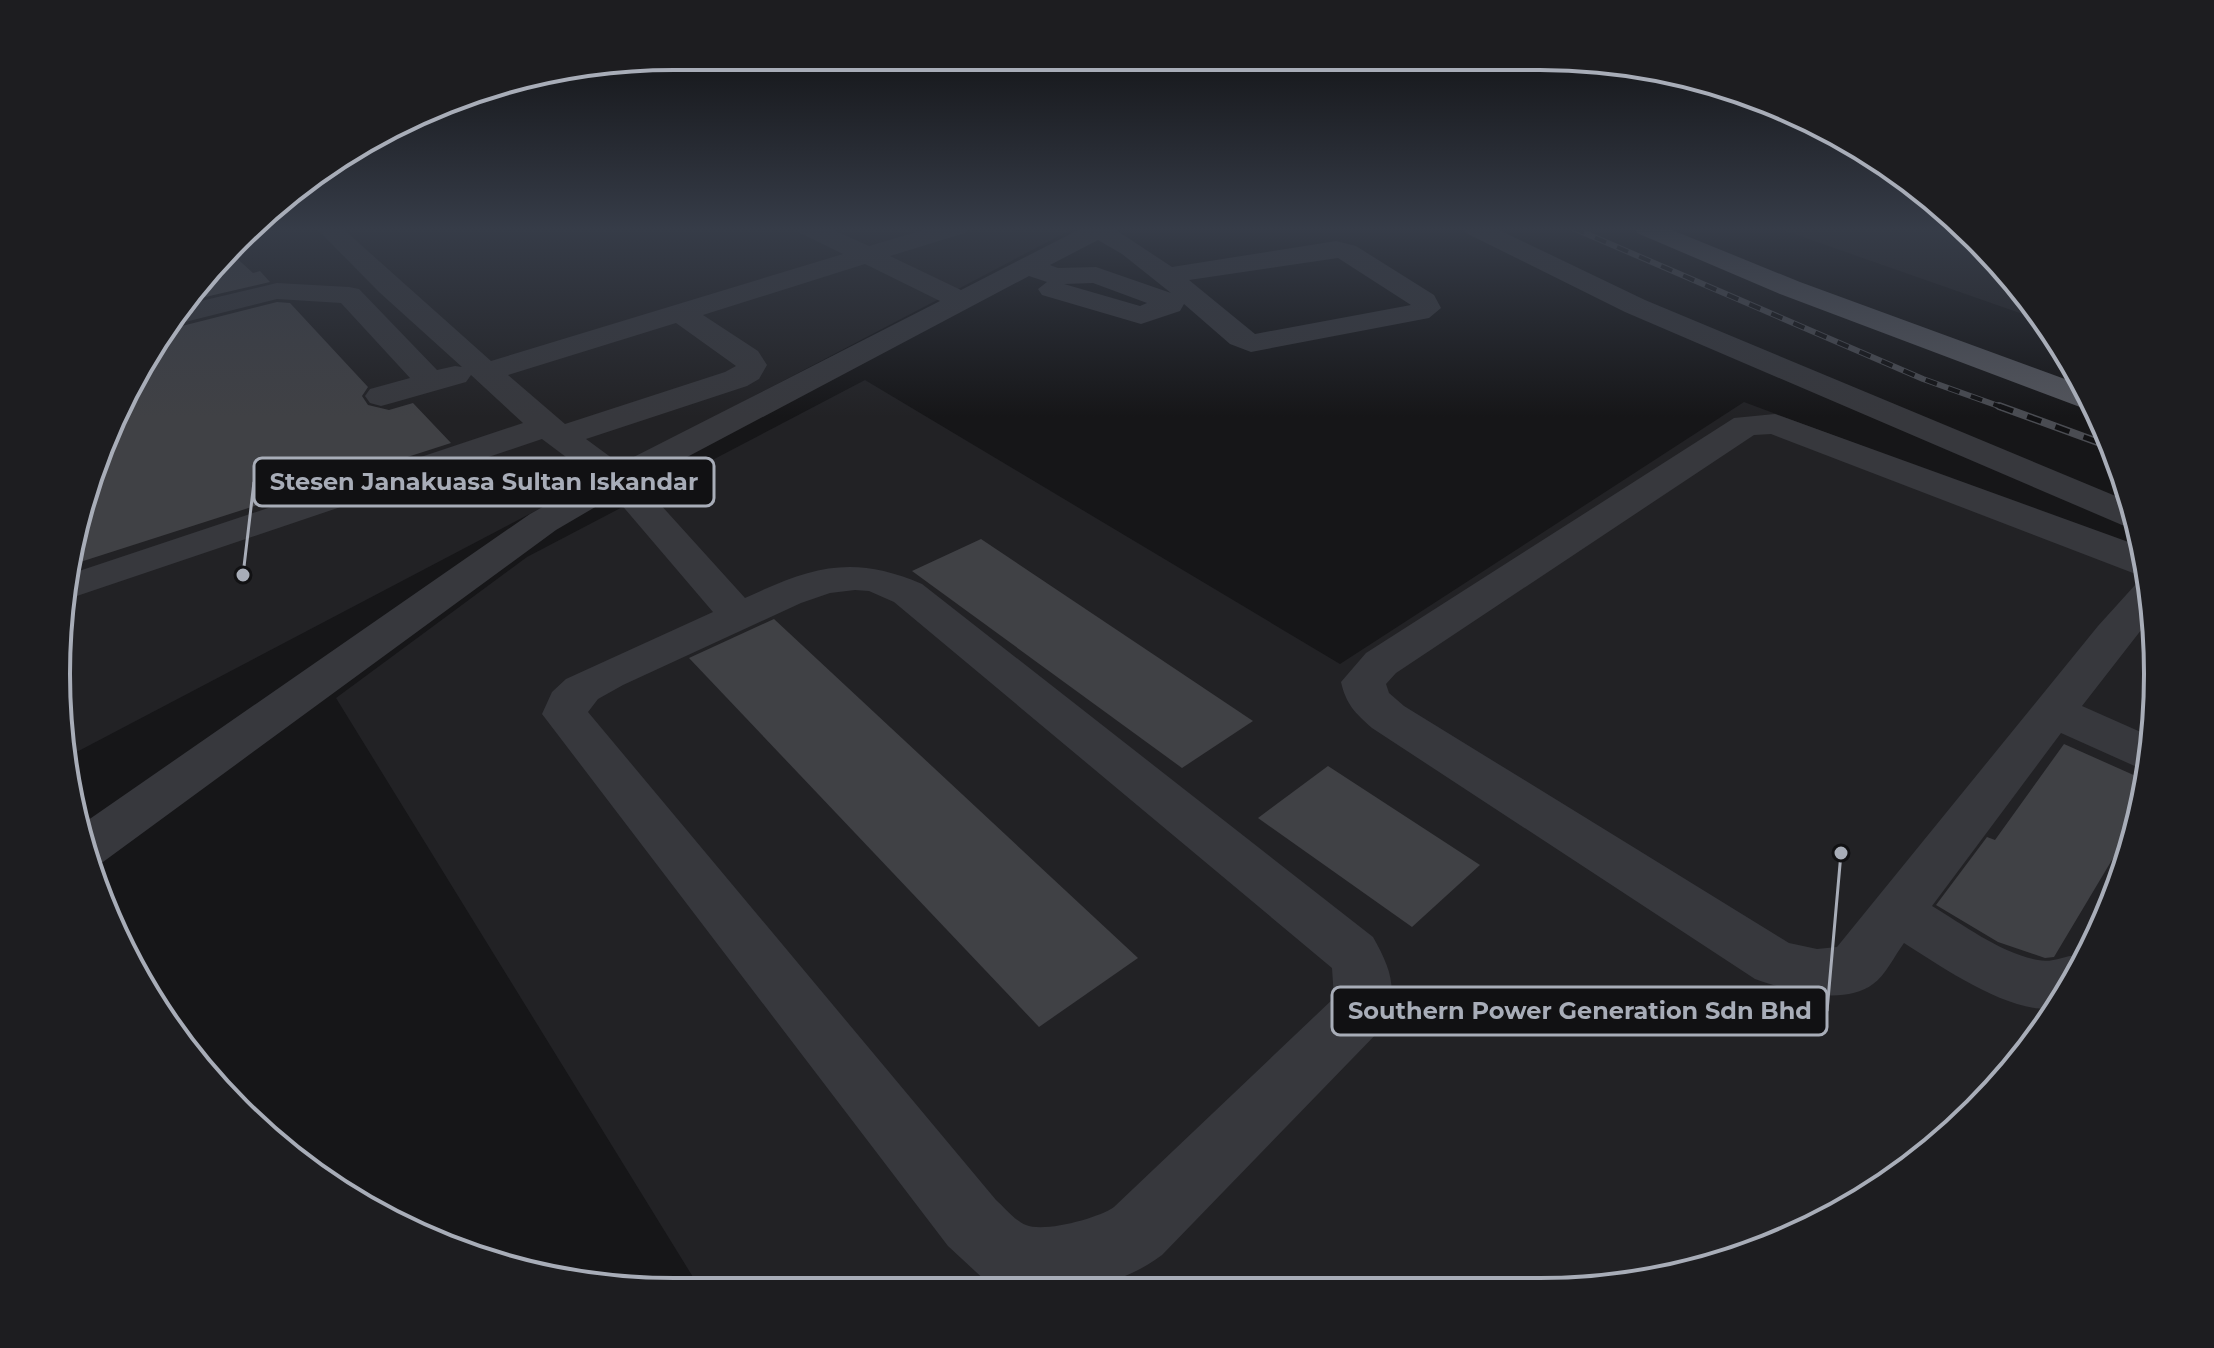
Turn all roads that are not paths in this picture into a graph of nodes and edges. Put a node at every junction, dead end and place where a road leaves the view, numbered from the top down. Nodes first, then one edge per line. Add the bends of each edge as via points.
1 (367, 291) edge
2 (394, 291) edge
3 (747, 291) edge
4 (931, 291) edge
5 (1021, 291) edge
6 (1182, 291) edge
7 (1408, 291) edge
8 (1604, 291) edge
9 (1798, 291) edge
10 (1843, 291) edge
11 (349, 295) junction
12 (191, 312) edge
13 (679, 312) junction
14 (972, 312) junction
15 (483, 370) junction
16 (2063, 371) edge
17 (431, 382) junction
18 (2075, 394) edge
19 (381, 396) dead end
20 (554, 431) junction
21 (618, 479) junction
22 (2121, 511) edge
23 (2133, 560) edge
24 (77, 585) edge
25 (739, 616) junction
26 (2142, 620) edge
27 (2054, 711) junction
28 (2139, 751) edge
29 (94, 841) edge
30 (1897, 912) junction
31 (2058, 984) edge

1 - 11 street
2 - 15 street
3 - 13 street
4 - 14 street
5 - 14 street
6 - 7 street via 1251,343 1427,308
8 - 22 street
9 - 18 main road
10 - 16 main road
11 - 12 street via 277,291
11 - 17 street
13 - 15 street
13 - 20 street via 747,357 752,365 748,372
14 - 21 street
15 - 17 street
15 - 20 street
17 - 19 street
20 - 21 street
20 - 24 street
21 - 25 street
21 - 29 street via 543,522
23 - 30 street via 1759,422 1746,425 1394,655 1363,682 1368,700 1388,717 1775,963 1817,973 1853,968
25 - 25 street via 830,581 875,579 908,593 1353,953 1366,988 1361,1010 1138,1231 1114,1248 1047,1261 1013,1260 972,1223 565,714 582,689
26 - 27 street
27 - 28 street
27 - 30 street
30 - 31 street via 2004,973 2042,985

